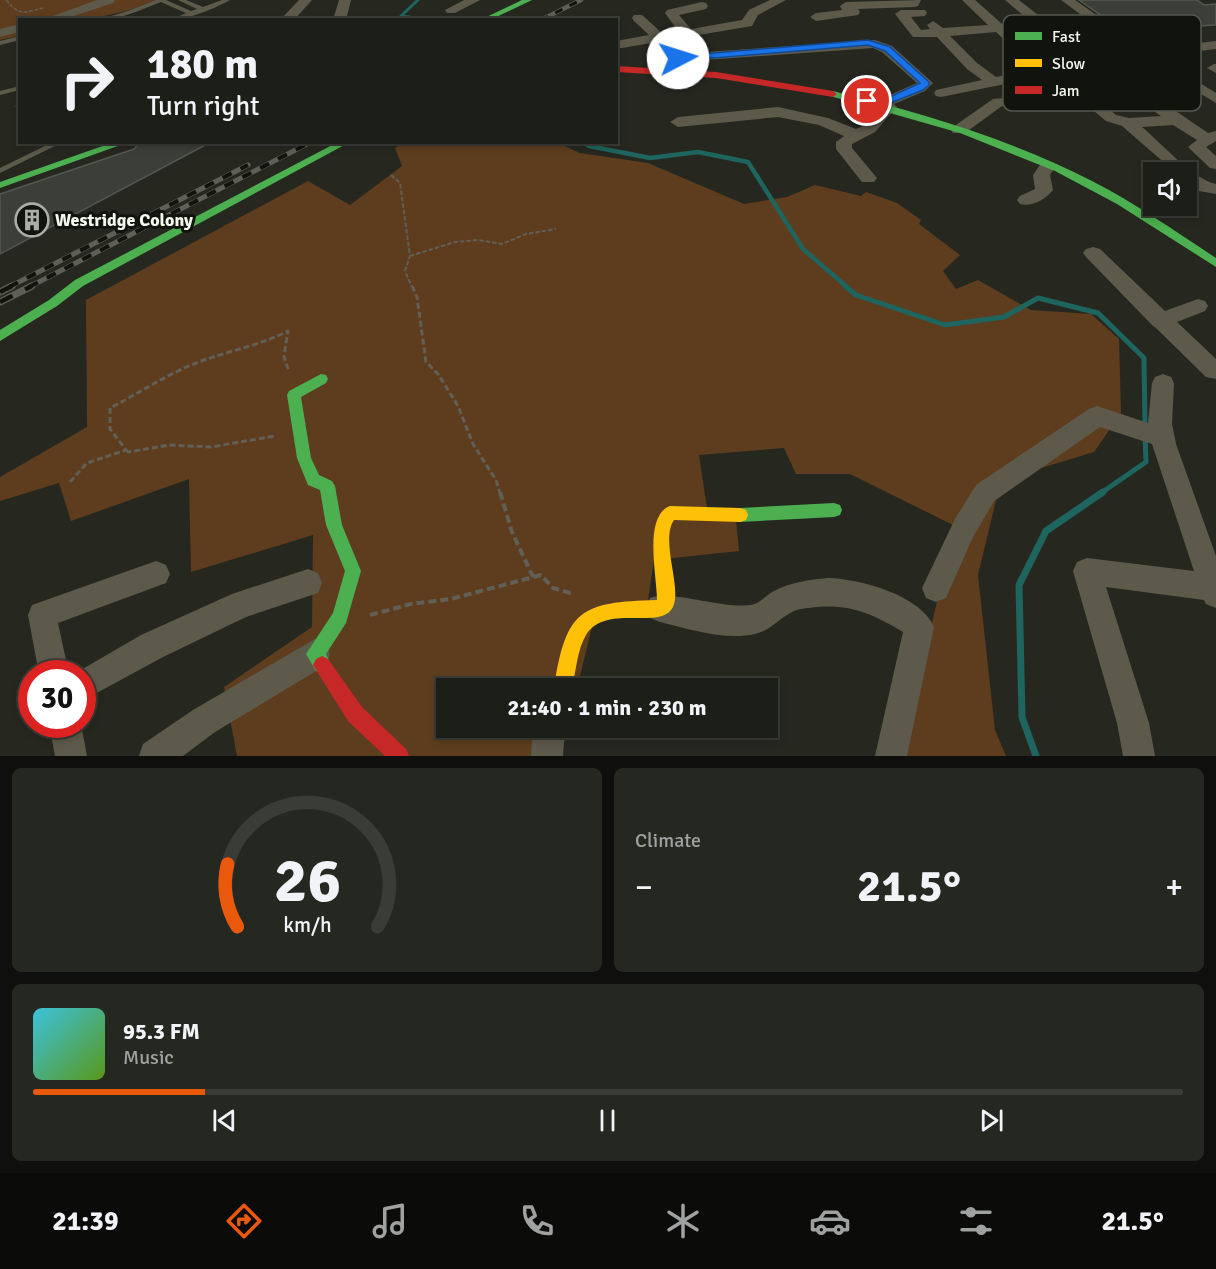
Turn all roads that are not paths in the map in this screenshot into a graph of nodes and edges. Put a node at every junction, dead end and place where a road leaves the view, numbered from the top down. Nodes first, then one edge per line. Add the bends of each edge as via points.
1 (109, 0) edge
2 (161, 0) edge
3 (181, 0) edge
4 (227, 0) edge
5 (306, 0) edge
6 (345, 0) edge
7 (474, 0) edge
8 (528, 0) edge
9 (780, 0) edge
10 (968, 0) edge
11 (1011, 0) edge
12 (1067, 0) edge
13 (701, 3) edge
14 (915, 5) edge
15 (451, 9) dead end
16 (204, 10) junction
17 (46, 14) edge
18 (192, 14) junction
19 (901, 14) junction
20 (1030, 15) edge
21 (1088, 15) edge
22 (870, 16) dead end
23 (816, 17) dead end
24 (108, 18) edge
25 (180, 18) edge
26 (288, 18) edge
27 (340, 18) edge
28 (488, 18) edge
29 (638, 18) dead end
30 (734, 26) junction
31 (18, 28) edge
32 (999, 28) junction
33 (719, 29) junction
34 (940, 32) junction
35 (1003, 32) edge
36 (0, 33) edge
37 (688, 34) junction
38 (18, 38) edge
39 (661, 39) junction
40 (0, 43) edge
41 (635, 43) junction
42 (618, 45) edge
43 (1216, 45) edge
44 (1201, 47) edge
45 (752, 52) junction
46 (678, 58) dead end
47 (618, 69) edge
48 (644, 70) junction
49 (1003, 81) edge
50 (995, 83) junction
51 (924, 86) junction
52 (18, 88) edge
53 (1201, 90) edge
54 (0, 93) edge
55 (940, 93) junction
56 (1216, 99) edge
57 (1003, 102) edge
58 (884, 106) junction
59 (986, 111) junction
60 (1104, 111) edge
61 (1163, 111) edge
62 (1176, 120) junction
63 (678, 122) dead end
64 (1128, 123) junction
65 (958, 130) junction
66 (856, 135) junction
67 (1210, 137) edge
68 (56, 144) edge
69 (119, 144) edge
70 (342, 144) edge
71 (1173, 162) edge
72 (1216, 164) edge
73 (1048, 166) junction
74 (0, 171) edge
75 (868, 178) dead end
76 (1197, 181) edge
77 (0, 186) edge
78 (1216, 189) edge
79 (1026, 200) dead end
80 (1092, 253) dead end
81 (1216, 263) edge
82 (1198, 306) dead end
83 (1160, 321) junction
84 (0, 336) edge
85 (1215, 372) edge
86 (321, 379) dead end
87 (1163, 383) dead end
88 (1162, 436) junction
89 (834, 510) dead end
90 (156, 574) dead end
91 (308, 583) dead end
92 (936, 588) dead end
93 (1214, 590) edge
94 (660, 608) junction
95 (315, 654) junction
96 (51, 660) edge
97 (96, 678) edge
98 (565, 678) edge
99 (68, 738) edge
100 (549, 738) edge
101 (71, 756) edge
102 (155, 756) edge
103 (399, 756) edge
104 (547, 756) edge
105 (891, 756) edge
106 (1139, 756) edge

1 - 17 street
2 - 18 lane
2 - 24 lane
3 - 16 lane
4 - 16 lane
5 - 26 street
6 - 27 street
7 - 15 street
8 - 28 street
9 - 30 street via 753,13 747,23
10 - 32 street
11 - 20 street
12 - 21 street
13 - 33 street
13 - 37 street via 671,13
14 - 19 street
14 - 23 street via 843,5 854,12
14 - 34 street
16 - 18 lane
18 - 25 lane
19 - 22 street
19 - 34 street via 918,34
29 - 39 street
30 - 33 street
30 - 45 street
31 - 36 street
32 - 34 street
32 - 35 street
33 - 37 street
34 - 50 street via 972,66
37 - 39 street
38 - 40 lane
39 - 41 street
41 - 42 street
41 - 48 street
43 - 44 street
45 - 46 street
45 - 51 street via 860,39 888,49 926,83
47 - 48 street
48 - 58 street via 782,83
49 - 50 street
50 - 55 street
51 - 55 street
51 - 58 street
52 - 54 lane
53 - 56 street
55 - 59 street
57 - 59 street
58 - 65 street
58 - 66 street via 869,129
59 - 65 street
60 - 64 street
61 - 62 street
62 - 64 street
62 - 67 street
63 - 66 street via 778,112 823,121
64 - 71 street
65 - 73 street
66 - 75 street via 844,142 844,148
67 - 72 street via 1196,147
68 - 74 lane
69 - 77 street
70 - 84 street via 79,283
73 - 79 street via 1041,175 1044,190
73 - 81 street via 1122,203
76 - 78 street
80 - 83 street
82 - 83 street
83 - 85 street
86 - 95 street via 294,394 304,458 313,480 327,486 334,525 353,571 340,617
87 - 88 street
88 - 92 street via 1097,416 985,493
88 - 93 street
89 - 94 street via 757,515 670,513 662,524 665,604
90 - 96 street via 42,615
91 - 97 street via 242,604 152,646
93 - 106 street via 1088,571
94 - 98 street via 592,614 573,645
94 - 105 street via 717,619 752,620 767,615 790,598 837,590 884,604 915,622 918,634
95 - 102 street via 204,721
95 - 103 street via 355,714
99 - 101 street
100 - 104 street

